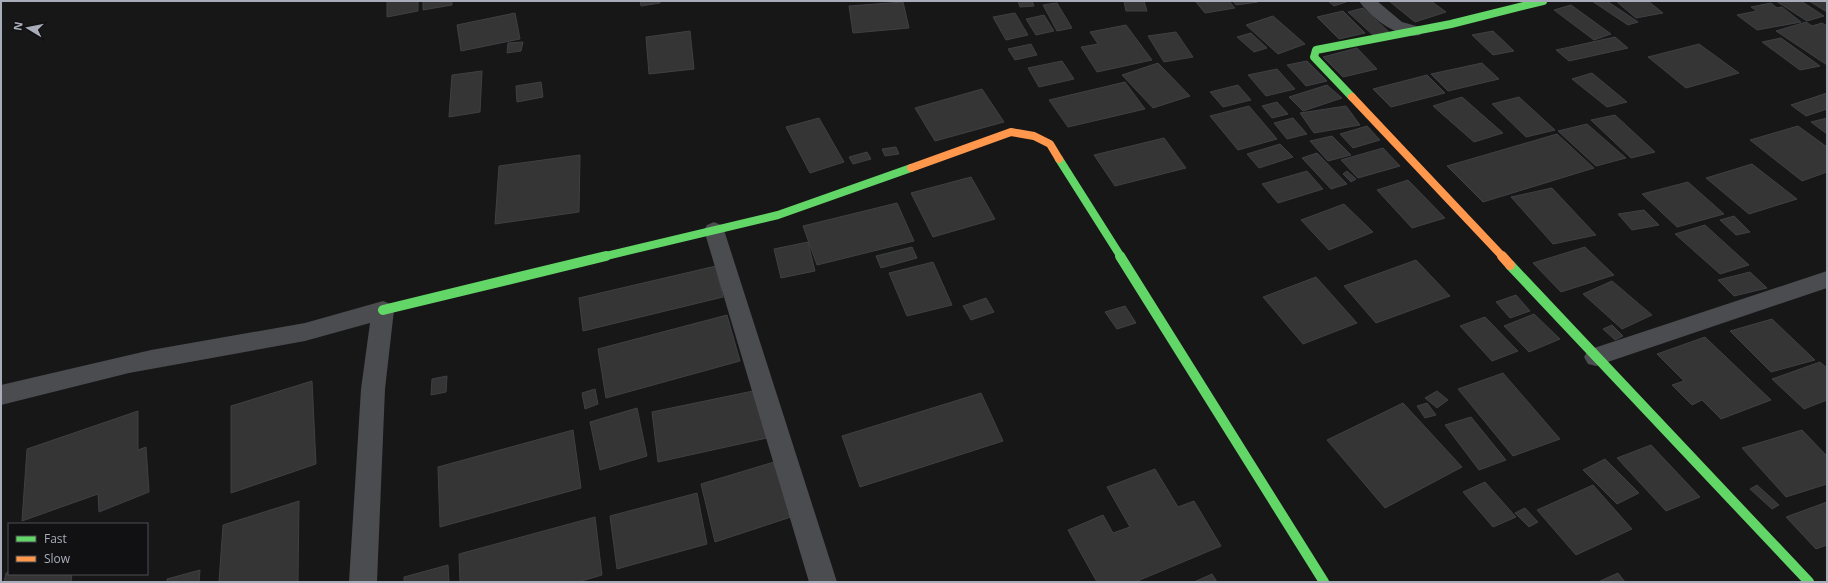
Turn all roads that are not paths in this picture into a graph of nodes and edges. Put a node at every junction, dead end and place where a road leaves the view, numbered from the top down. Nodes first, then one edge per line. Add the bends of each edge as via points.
1 (1367, 1) edge
2 (1543, 1) edge
3 (1414, 31) junction
4 (714, 230) junction
5 (1827, 279) edge
6 (383, 310) junction
7 (1596, 357) junction
8 (1, 395) edge
9 (363, 582) edge
10 (823, 582) edge
11 (1324, 582) edge
12 (1809, 582) edge

1 - 3 street via 1396,26
2 - 3 street
3 - 7 street via 1316,50 1314,57
4 - 6 street
4 - 10 street
4 - 11 street via 778,214 1011,132 1034,136 1050,144
5 - 7 street
6 - 8 street via 320,329 171,355
6 - 9 street via 373,389
7 - 12 street

